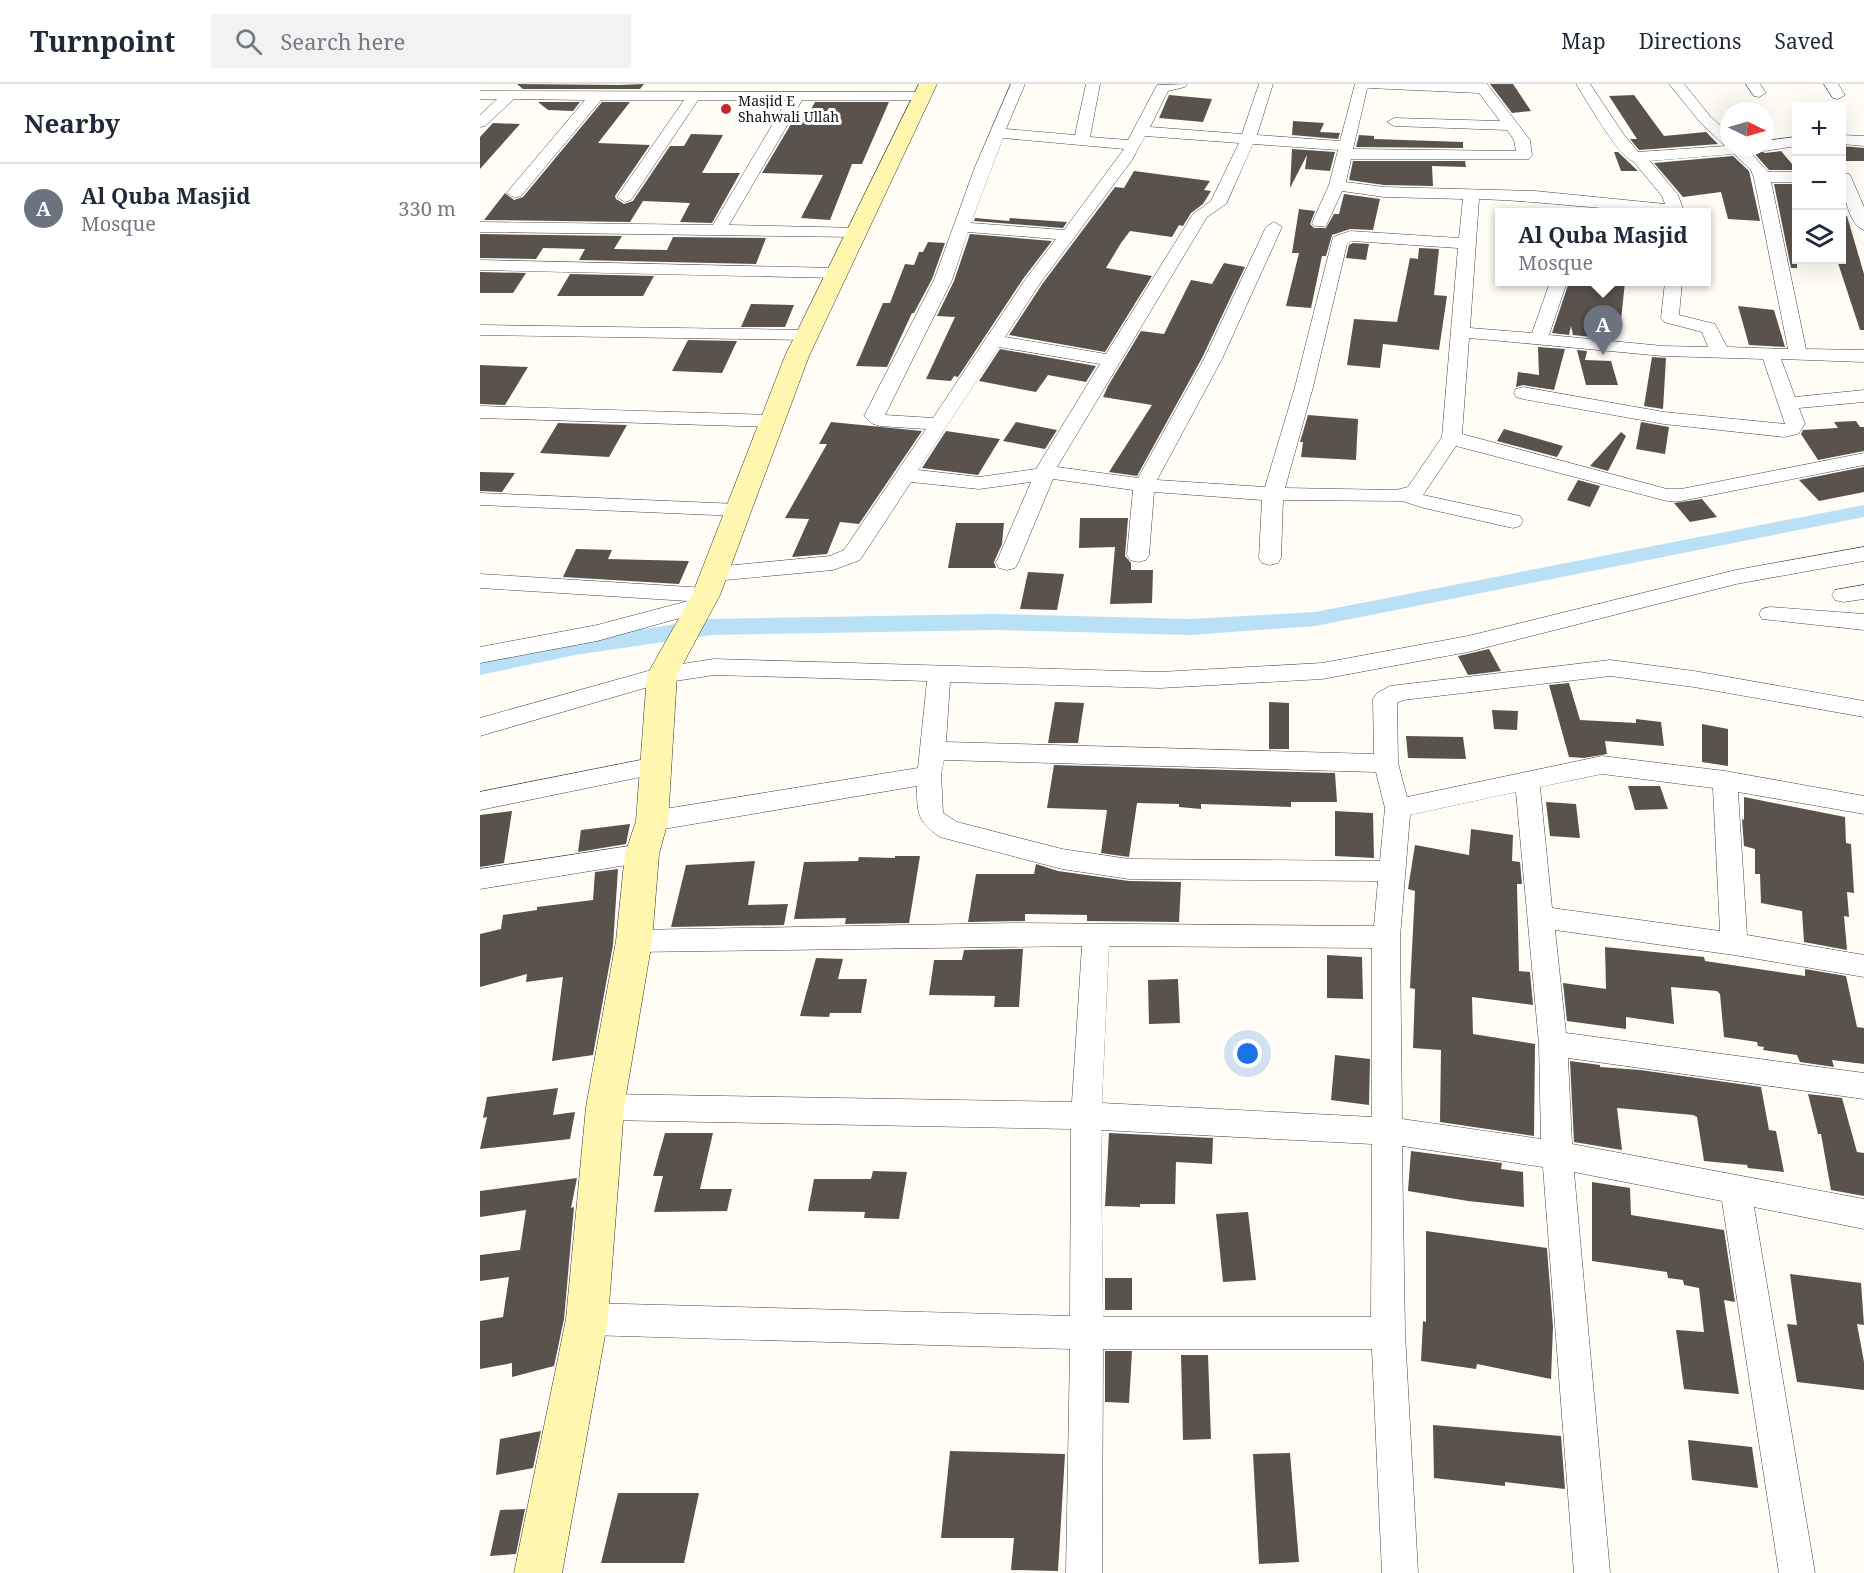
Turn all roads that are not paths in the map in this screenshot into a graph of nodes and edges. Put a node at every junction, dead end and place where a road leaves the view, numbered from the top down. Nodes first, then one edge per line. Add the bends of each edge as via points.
1 (1018, 84) edge
2 (1093, 84) edge
3 (1266, 84) edge
4 (1583, 84) edge
5 (1676, 84) edge
6 (1170, 85) edge
7 (1482, 86) edge
8 (572, 90) edge
9 (652, 90) edge
10 (731, 90) edge
11 (925, 90) edge
12 (488, 91) edge
13 (810, 92) edge
14 (510, 95) junction
15 (597, 95) junction
16 (694, 95) junction
17 (1475, 106) dead end
18 (1498, 107) junction
19 (1394, 122) dead end
20 (480, 123) edge
21 (1512, 126) junction
22 (997, 133) junction
23 (1720, 133) edge
24 (1138, 138) junction
25 (1248, 139) junction
26 (1082, 140) junction
27 (1846, 140) edge
28 (1864, 141) edge
29 (1792, 143) edge
30 (1774, 145) edge
31 (1720, 148) edge
32 (1346, 150) junction
33 (1744, 156) edge
34 (1638, 157) junction
35 (1764, 177) junction
36 (1792, 177) edge
37 (1846, 177) edge
38 (1864, 177) edge
39 (1846, 184) edge
40 (1337, 185) junction
41 (515, 193) dead end
42 (1471, 194) junction
43 (625, 197) dead end
44 (1622, 208) edge
45 (1674, 208) edge
46 (1320, 223) dead end
47 (1864, 225) edge
48 (1274, 226) dead end
49 (480, 227) edge
50 (962, 227) junction
51 (718, 230) junction
52 (855, 232) junction
53 (1068, 235) junction
54 (1467, 244) junction
55 (480, 265) edge
56 (836, 273) junction
57 (1558, 286) edge
58 (1674, 286) edge
59 (480, 330) edge
60 (1460, 332) junction
61 (807, 335) junction
62 (1539, 339) junction
63 (994, 341) junction
64 (1720, 353) junction
65 (1770, 354) junction
66 (1798, 354) junction
67 (1864, 356) edge
68 (1112, 361) junction
69 (1523, 393) dead end
70 (1864, 396) edge
71 (1787, 403) junction
72 (480, 412) edge
73 (772, 421) junction
74 (939, 424) junction
75 (1452, 436) junction
76 (1864, 459) edge
77 (1044, 474) junction
78 (906, 475) junction
79 (1144, 484) junction
80 (1273, 494) junction
81 (1406, 495) junction
82 (480, 499) edge
83 (738, 510) junction
84 (1513, 521) dead end
85 (1864, 554) edge
86 (1138, 555) dead end
87 (1270, 558) dead end
88 (1007, 563) dead end
89 (480, 581) edge
90 (704, 597) junction
91 (1770, 614) dead end
92 (1864, 622) edge
93 (480, 655) edge
94 (670, 663) junction
95 (939, 672) junction
96 (1864, 709) edge
97 (481, 725) edge
98 (931, 763) junction
99 (1386, 763) junction
100 (656, 766) junction
101 (1527, 780) junction
102 (1725, 780) junction
103 (480, 801) edge
104 (1398, 808) junction
105 (1864, 809) edge
106 (647, 838) junction
107 (1392, 872) junction
108 (480, 879) edge
109 (1540, 917) junction
110 (1096, 934) junction
111 (1386, 937) junction
112 (634, 941) junction
113 (1734, 944) junction
114 (1864, 966) edge
115 (1553, 1044) junction
116 (1864, 1086) edge
117 (605, 1107) junction
118 (1086, 1116) junction
119 (1389, 1131) junction
120 (1557, 1155) junction
121 (1736, 1190) junction
122 (1864, 1214) edge
123 (587, 1319) junction
124 (1087, 1333) junction
125 (1388, 1333) junction
126 (538, 1573) edge
127 (1083, 1573) edge
128 (1400, 1573) edge
129 (1592, 1573) edge
130 (1797, 1573) edge

1 - 22 street
2 - 26 street
3 - 25 street
4 - 34 street via 1618,138
5 - 23 street
6 - 24 street
7 - 18 street
7 - 32 street via 1360,87 1363,101
8 - 14 street
8 - 15 street
9 - 15 street
9 - 16 street
10 - 13 street
10 - 16 street
11 - 13 street
11 - 52 street
12 - 14 street
13 - 51 street
14 - 20 street
15 - 41 street
16 - 43 street
17 - 18 street
18 - 21 street
19 - 21 street
21 - 32 street via 1522,140 1524,156
22 - 26 street
22 - 50 street
24 - 25 street
24 - 26 street
24 - 53 street
25 - 32 street
25 - 68 street via 1218,204 1201,214
27 - 28 street
29 - 30 street
31 - 34 street
32 - 40 street
33 - 35 street
34 - 45 street via 1670,195
35 - 36 street
35 - 66 street
37 - 38 street
39 - 47 street
40 - 42 street via 1384,192
40 - 46 street
42 - 44 street via 1535,196
42 - 54 street
48 - 79 street via 1214,359
49 - 51 street
50 - 53 street
50 - 74 street via 943,280 874,416 880,420
51 - 52 street
52 - 56 street
53 - 63 street
54 - 60 street
54 - 80 street via 1350,236 1339,241
55 - 56 street
56 - 61 street
57 - 62 street
58 - 64 street via 1670,318 1709,328
59 - 61 street
60 - 62 street
60 - 75 street
61 - 73 street
62 - 64 street
63 - 68 street
63 - 74 street
64 - 65 street
65 - 66 street
65 - 71 street
66 - 67 street
68 - 77 street
69 - 71 street via 1664,418 1785,431 1795,424
70 - 71 street
72 - 73 street
73 - 83 street
74 - 78 street
75 - 76 street via 1667,495
75 - 81 street via 1415,492
77 - 78 street via 979,483
77 - 79 street
77 - 88 street
78 - 90 street via 852,555
79 - 80 street
79 - 86 street
80 - 81 street
80 - 87 street
81 - 84 street
82 - 83 street
83 - 90 street
85 - 95 street via 1736,577 1468,644 1322,671 1160,680
89 - 90 street
90 - 93 street via 597,633
90 - 94 street
91 - 92 street
94 - 95 street
94 - 97 street
94 - 100 street
95 - 98 street
96 - 99 street via 1611,668 1433,688 1398,692 1386,699
98 - 99 street
98 - 106 street
98 - 107 street via 930,812 934,820 949,830 1062,859 1129,869
99 - 104 street
100 - 103 street
100 - 106 street
101 - 102 street via 1602,765
101 - 104 street
101 - 109 street
102 - 105 street
102 - 113 street
104 - 107 street
106 - 108 street
106 - 112 street
107 - 111 street
109 - 113 street
109 - 115 street
110 - 111 street
110 - 112 street
110 - 118 street
111 - 119 street
112 - 117 street
113 - 114 street
115 - 116 street
115 - 120 street
117 - 118 street
117 - 123 street
118 - 119 street
118 - 124 street
119 - 120 street
119 - 125 street
120 - 121 street
120 - 129 street
121 - 122 street
121 - 130 street
123 - 124 street
123 - 126 street
124 - 125 street
124 - 127 street
125 - 128 street

